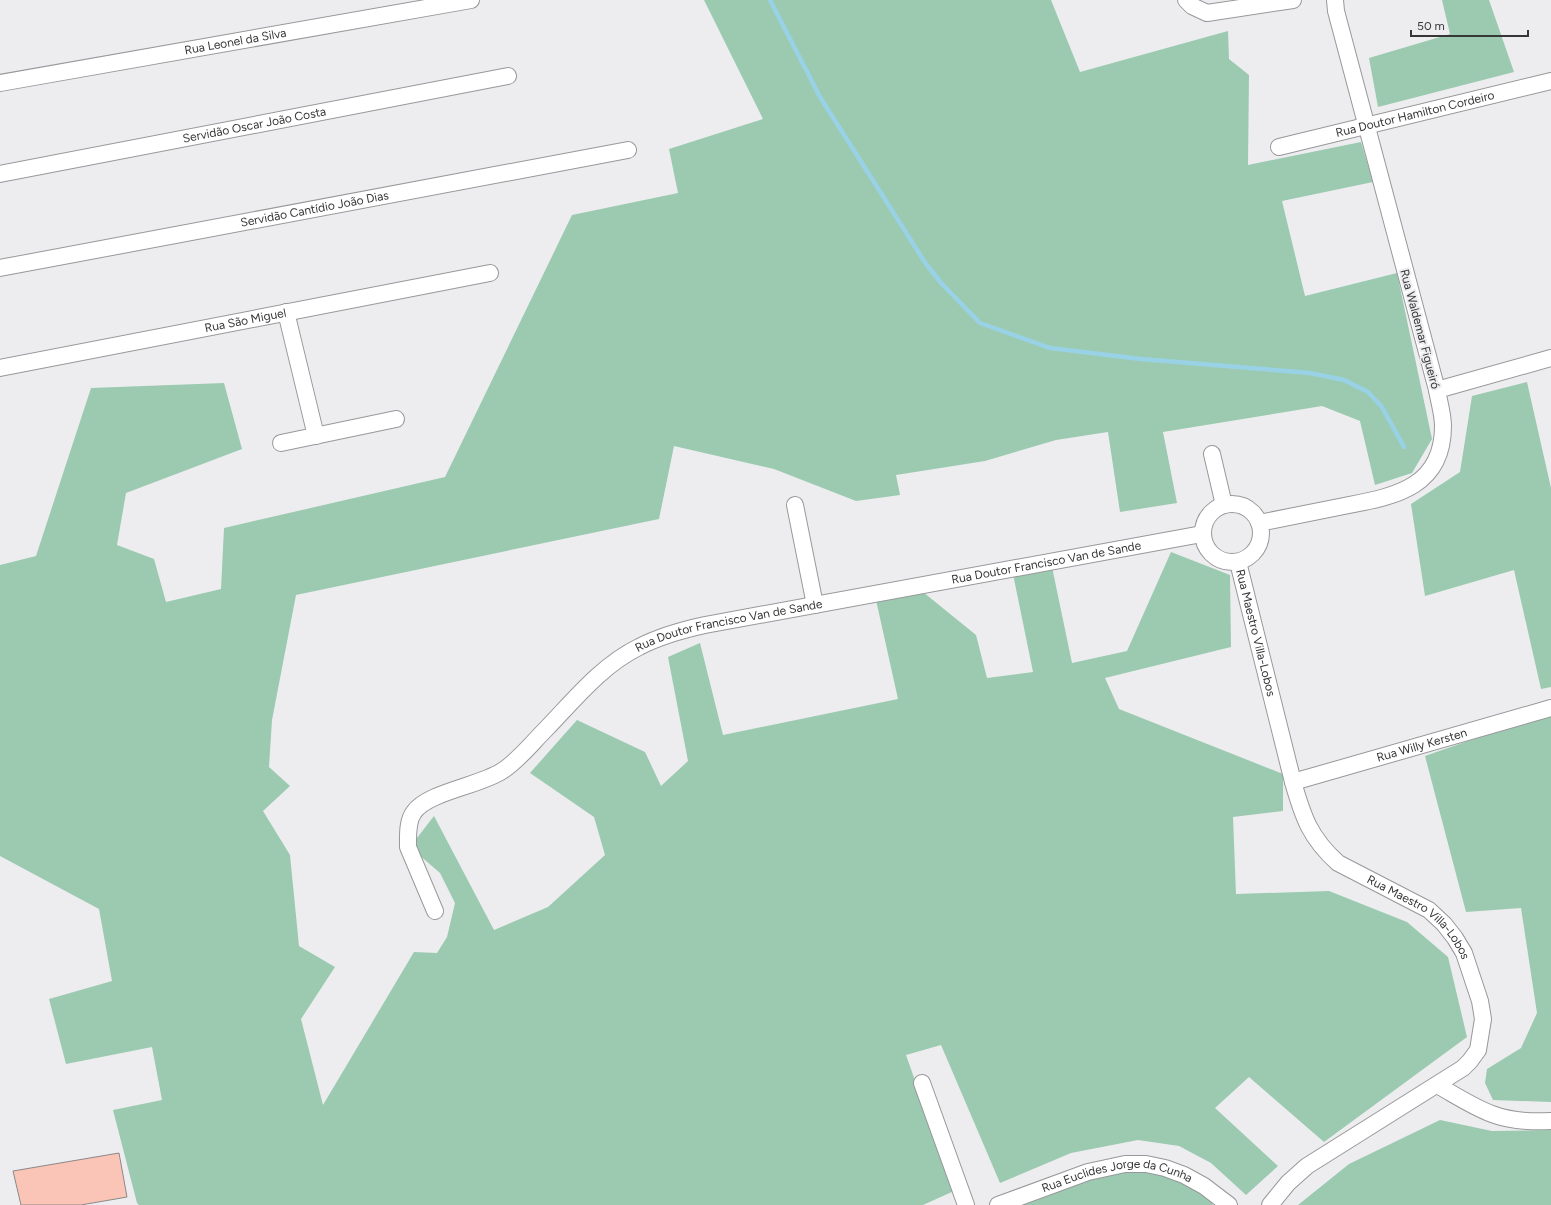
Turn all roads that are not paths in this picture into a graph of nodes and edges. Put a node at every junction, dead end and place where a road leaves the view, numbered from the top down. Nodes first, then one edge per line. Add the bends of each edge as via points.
1 (471, 0) edge
2 (1186, 0) edge
3 (1293, 0) edge
4 (1336, 6) edge
5 (508, 76) dead end
6 (1551, 81) edge
7 (0, 83) edge
8 (1367, 126) junction
9 (1279, 147) dead end
10 (628, 150) dead end
11 (0, 174) edge
12 (0, 268) edge
13 (490, 273) dead end
14 (286, 312) junction
15 (1551, 358) edge
16 (0, 368) edge
17 (1437, 390) junction
18 (396, 419) dead end
19 (316, 436) junction
20 (281, 443) dead end
21 (1212, 454) dead end
22 (795, 505) dead end
23 (1224, 505) junction
24 (1260, 523) junction
25 (1202, 534) junction
26 (1238, 562) junction
27 (815, 605) junction
28 (1551, 708) edge
29 (1293, 782) junction
30 (435, 911) dead end
31 (922, 1083) dead end
32 (1437, 1085) junction
33 (1551, 1121) edge
34 (966, 1205) edge
35 (998, 1205) edge
36 (1229, 1205) edge
37 (1270, 1205) edge

1 - 7 street, Rua Leonel da Silva
2 - 3 street via 1207,13
4 - 8 street, Rua Waldemar Figueiró
5 - 11 street, Servidão Oscar João Costa
6 - 8 street, Rua Doutor Hamilton Cordeiro
8 - 9 street, Rua Doutor Hamilton Cordeiro
8 - 17 street, Rua Waldemar Figueiró
10 - 12 street, Servidão Cantídio João Dias
13 - 14 street, Rua São Miguel
14 - 16 street, Rua São Miguel
14 - 19 street
15 - 17 street
17 - 24 street, Rua Waldemar Figueiró via 1443,425 1442,439 1439,454 1419,482 1392,496
18 - 19 street
19 - 20 street
21 - 23 street
22 - 27 street
23 - 24 street via 1241,505 1249,509
23 - 25 street via 1208,516 1203,524
24 - 26 street via 1260,543 1248,558
25 - 26 street via 1203,542 1213,557 1229,563
25 - 27 street, Rua Doutor Francisco Van de Sande
26 - 29 street, Rua Maestro Villa-Lobos
27 - 30 street, Rua Doutor Francisco Van de Sande via 680,631 637,647 601,673 503,771 484,781 436,796 422,804 414,812 409,824 408,847
28 - 29 street, Rua Willy Kersten
29 - 32 street, Rua Maestro Villa-Lobos via 1307,825 1326,852 1338,863 1429,910 1444,924 1464,953 1480,1001 1483,1019 1481,1037 1478,1050 1470,1061
31 - 34 street
32 - 33 street via 1493,1114 1517,1120
32 - 37 street, Rua Maestro Villa-Lobos via 1307,1166 1288,1183
35 - 36 street, Rua Euclides Jorge da Cunha via 1088,1172 1125,1164 1146,1164 1184,1175

